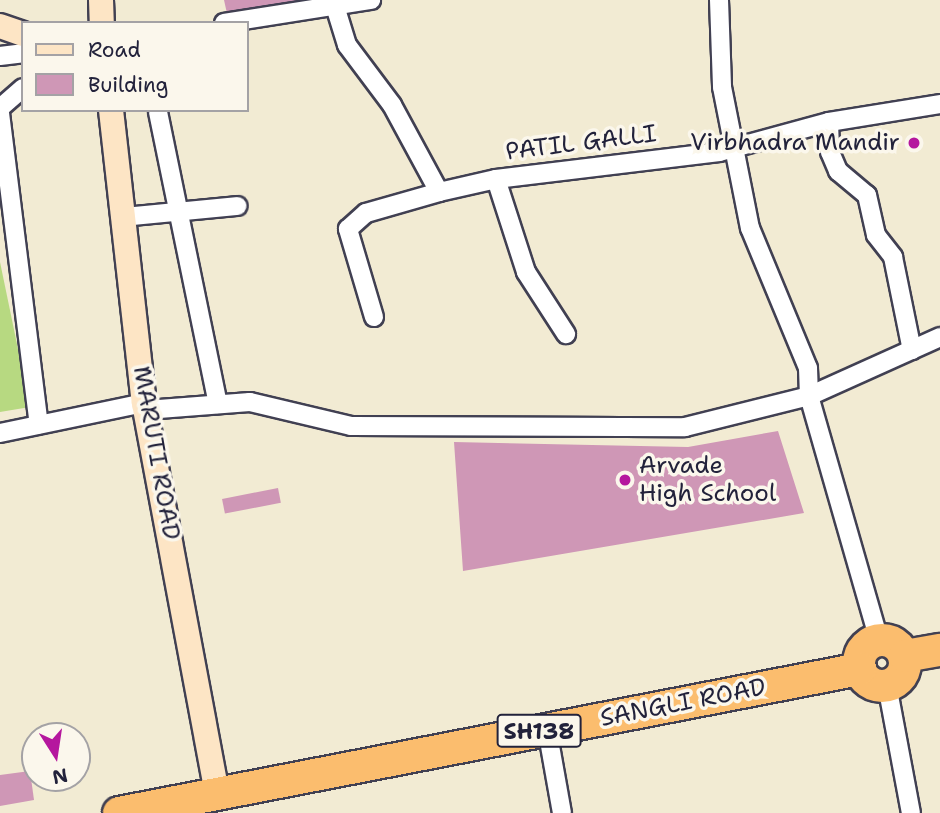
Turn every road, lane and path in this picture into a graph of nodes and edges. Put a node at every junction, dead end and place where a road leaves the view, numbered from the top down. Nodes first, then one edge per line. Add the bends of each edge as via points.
1 (101, 0) edge
2 (371, 0) edge
3 (719, 0) edge
4 (335, 6) junction
5 (102, 21) edge
6 (237, 21) edge
7 (0, 26) edge
8 (21, 33) edge
9 (21, 53) edge
10 (0, 56) edge
11 (21, 90) edge
12 (940, 104) edge
13 (0, 110) edge
14 (111, 112) edge
15 (158, 112) dead end
16 (829, 122) junction
17 (736, 148) junction
18 (496, 179) junction
19 (439, 192) junction
20 (237, 206) dead end
21 (180, 212) junction
22 (123, 217) junction
23 (374, 317) dead end
24 (566, 334) dead end
25 (940, 337) edge
26 (912, 350) junction
27 (809, 396) junction
28 (218, 404) junction
29 (145, 406) junction
30 (39, 425) junction
31 (0, 433) edge
32 (892, 648) junction
33 (940, 650) edge
34 (860, 668) junction
35 (887, 685) junction
36 (547, 729) junction
37 (219, 803) edge
38 (119, 813) edge
39 (562, 813) edge
40 (911, 813) edge

1 - 5 street
2 - 4 street
3 - 17 street via 722,87
4 - 6 street
4 - 19 street via 347,45 392,105
7 - 8 street
9 - 10 street
11 - 13 street
12 - 16 street, PATIL GALLI
13 - 30 street
14 - 22 street, MARUTI ROAD
15 - 21 street
16 - 17 street, PATIL GALLI
16 - 26 street via 830,152 838,172 867,195 876,235 893,257
17 - 18 street, PATIL GALLI
17 - 27 street via 750,228 808,368
18 - 19 street, PATIL GALLI
18 - 24 street via 526,272
19 - 23 street, PATIL GALLI via 366,213 348,229
20 - 21 street
21 - 22 street
21 - 28 street
22 - 29 street, MARUTI ROAD
25 - 26 street
26 - 27 street
27 - 28 street via 685,427 351,426 250,402
27 - 32 street
28 - 29 street
29 - 30 street
29 - 37 street, MARUTI ROAD
30 - 31 street
32 - 33 highway
32 - 34 highway via 861,654
32 - 35 highway via 900,678
34 - 35 highway via 873,684
34 - 36 highway, SANGLI ROAD / SH138
35 - 40 street
36 - 37 highway, SANGLI ROAD / SH138
36 - 39 street
37 - 38 highway, SH138

